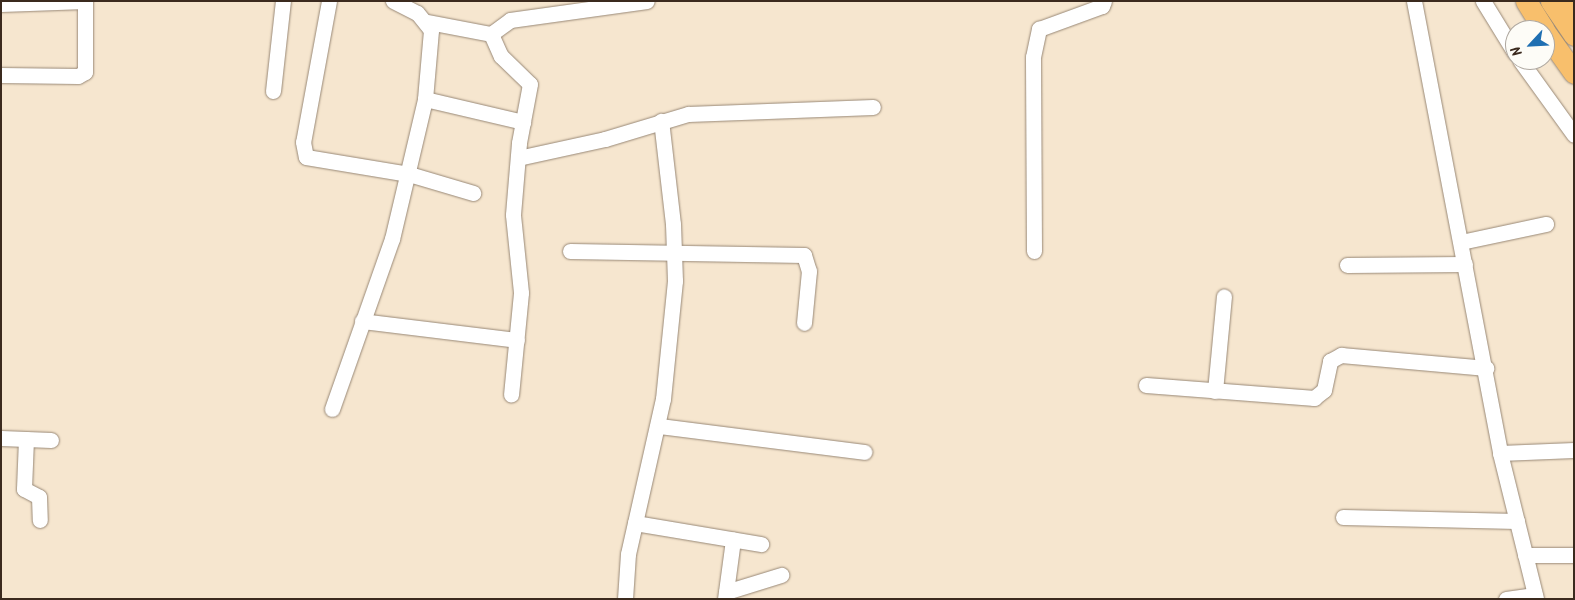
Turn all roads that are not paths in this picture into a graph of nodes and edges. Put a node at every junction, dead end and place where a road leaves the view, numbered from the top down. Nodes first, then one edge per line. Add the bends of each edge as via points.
1 (85, 1) edge
2 (283, 1) edge
3 (329, 1) edge
4 (393, 1) edge
5 (647, 1) edge
6 (1104, 1) edge
7 (1414, 1) edge
8 (1483, 1) edge
9 (1526, 1) edge
10 (1551, 1) edge
11 (1566, 1) edge
12 (1, 4) edge
13 (1537, 20) edge
14 (428, 22) junction
15 (1574, 23) edge
16 (491, 34) junction
17 (1574, 35) edge
18 (1505, 37) edge
19 (1555, 48) edge
20 (1527, 70) edge
21 (1574, 73) edge
22 (1, 76) edge
23 (273, 91) dead end
24 (425, 99) junction
25 (873, 107) dead end
26 (661, 121) junction
27 (523, 122) junction
28 (1574, 135) edge
29 (518, 158) junction
30 (408, 174) junction
31 (473, 193) dead end
32 (1546, 224) dead end
33 (1461, 242) junction
34 (675, 250) junction
35 (570, 251) dead end
36 (1034, 251) dead end
37 (1465, 264) junction
38 (1347, 265) dead end
39 (1224, 296) dead end
40 (362, 321) junction
41 (804, 323) dead end
42 (516, 340) junction
43 (1486, 368) junction
44 (1146, 385) dead end
45 (1216, 391) junction
46 (511, 395) dead end
47 (332, 409) dead end
48 (659, 426) junction
49 (1, 438) edge
50 (26, 439) junction
51 (51, 440) dead end
52 (1574, 450) edge
53 (864, 452) dead end
54 (1500, 453) junction
55 (1343, 517) dead end
56 (40, 520) dead end
57 (1517, 521) junction
58 (635, 523) junction
59 (733, 540) junction
60 (761, 544) dead end
61 (1525, 555) junction
62 (1574, 555) edge
63 (781, 575) dead end
64 (725, 595) edge
65 (1535, 597) edge
66 (625, 599) edge
67 (1506, 599) edge

1 - 12 street
1 - 22 street via 85,72 78,76
2 - 23 street
3 - 30 street via 303,150 306,157
4 - 14 street
5 - 16 street via 510,20
6 - 36 street via 1102,6 1039,29 1033,57
7 - 33 street
8 - 18 street
9 - 13 highway
10 - 17 highway
11 - 15 main road
14 - 16 street
14 - 24 street via 432,41
16 - 27 street via 502,56 530,84
19 - 21 highway
20 - 28 street
24 - 27 street
24 - 30 street
25 - 26 street via 688,114
26 - 29 street via 605,139
26 - 34 street
27 - 29 street
29 - 42 street via 512,230 521,277
30 - 31 street
30 - 40 street via 392,239
32 - 33 street
33 - 37 street
34 - 35 street
34 - 41 street via 804,255 809,271
34 - 48 street via 670,339
37 - 38 street
37 - 43 street
39 - 45 street
40 - 42 street
40 - 47 street
42 - 46 street
43 - 45 street via 1341,355 1330,361 1324,390 1314,398
43 - 54 street
44 - 45 street
48 - 53 street
48 - 58 street
49 - 50 street
50 - 51 street
50 - 56 street via 24,489 39,498
52 - 54 street
54 - 57 street
55 - 57 street
57 - 61 street
58 - 59 street
58 - 66 street via 628,554
59 - 60 street
59 - 64 street
61 - 62 street
61 - 65 street
63 - 64 street
65 - 67 street

